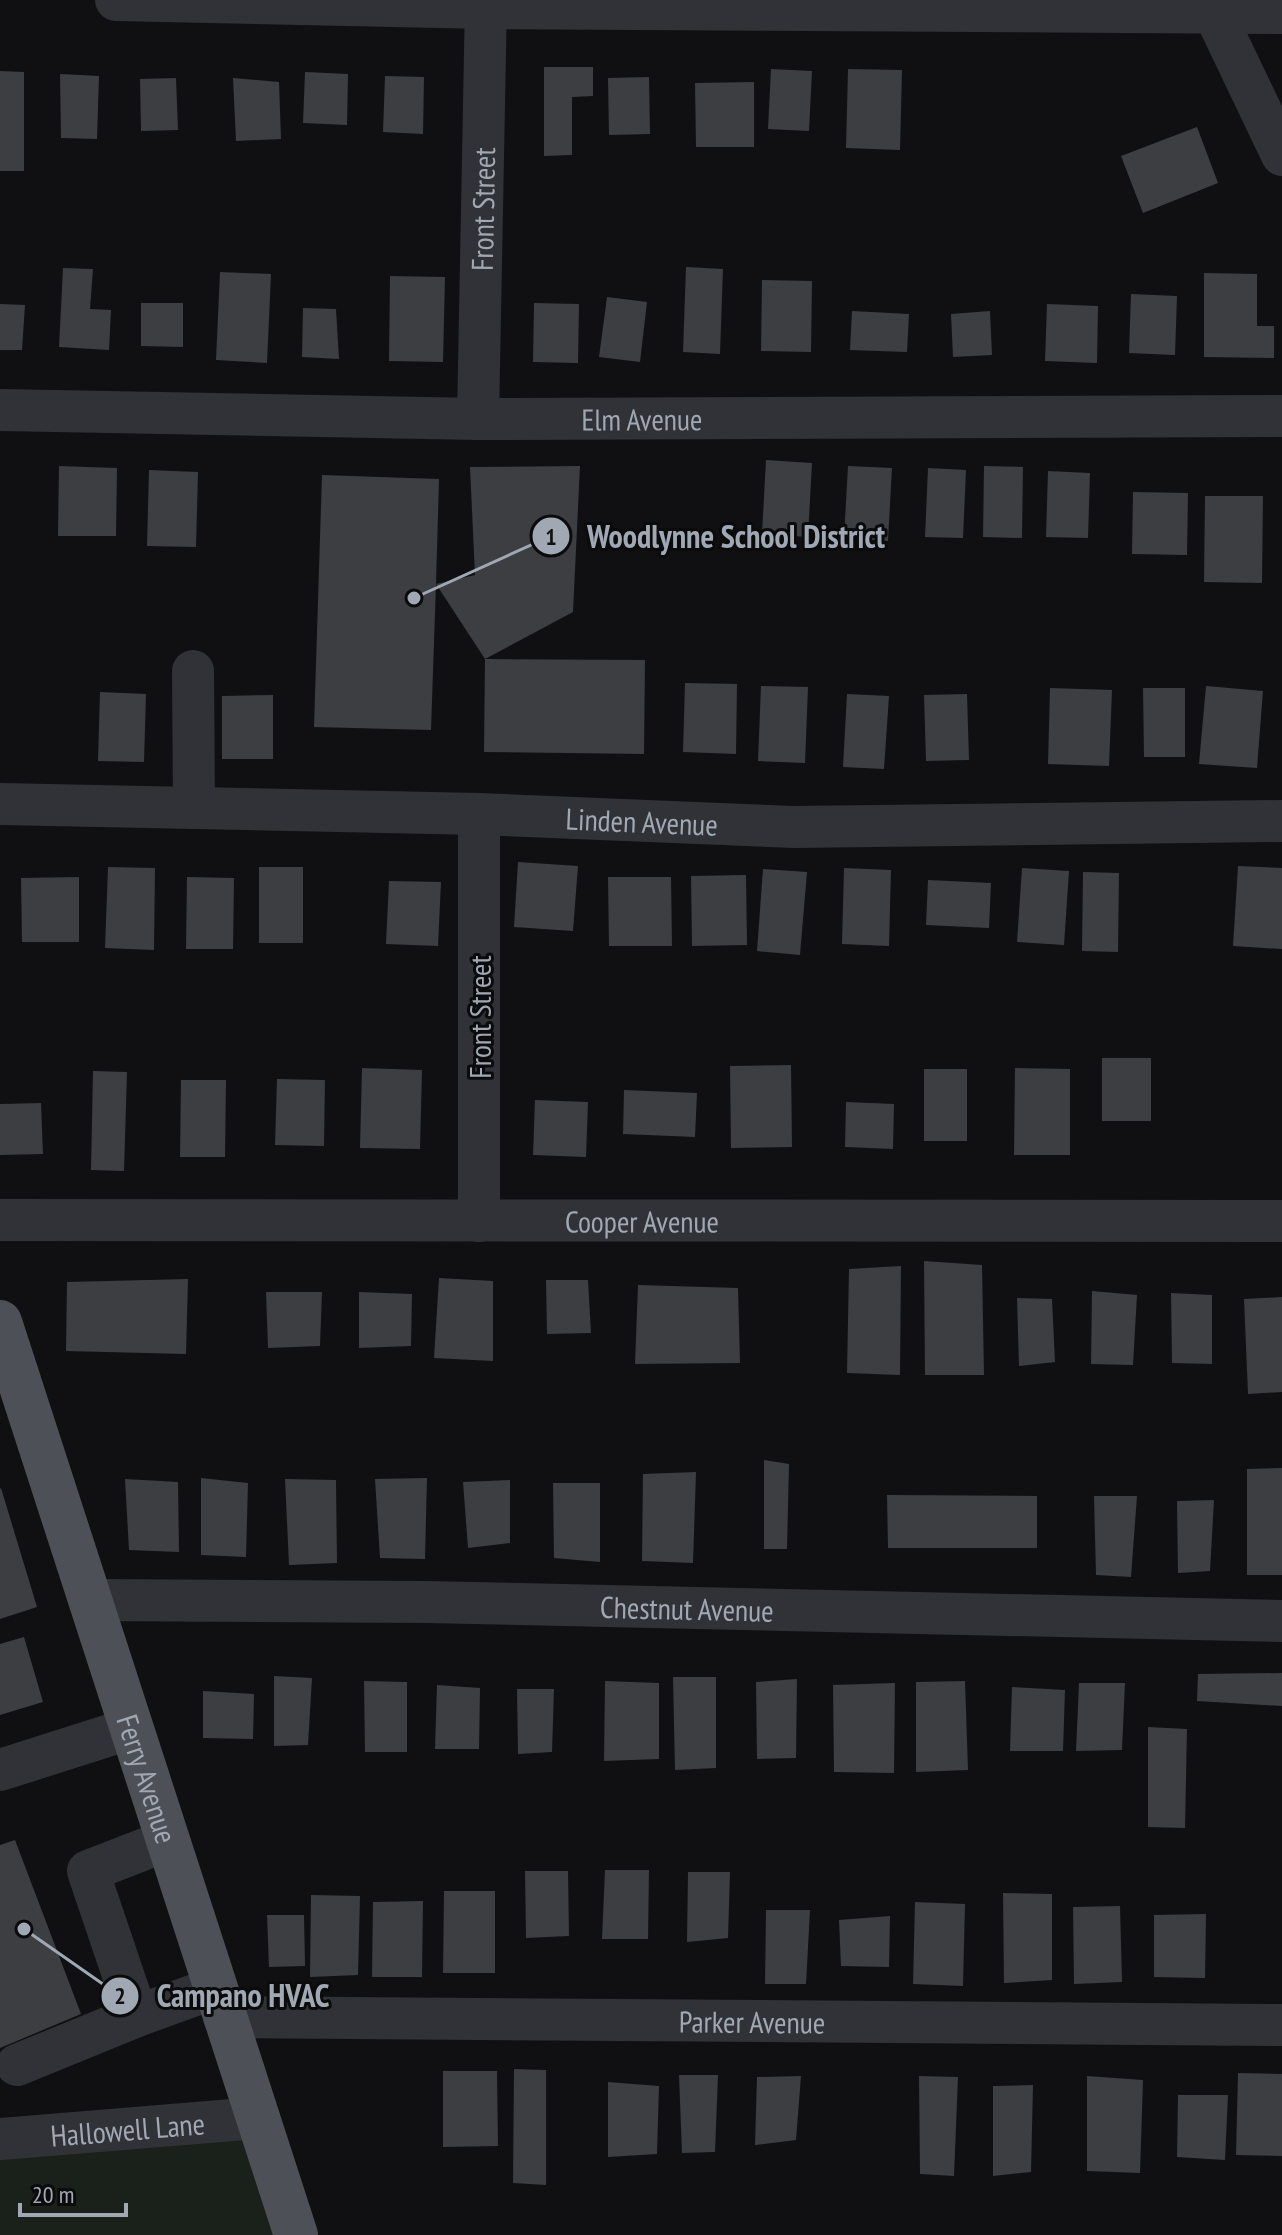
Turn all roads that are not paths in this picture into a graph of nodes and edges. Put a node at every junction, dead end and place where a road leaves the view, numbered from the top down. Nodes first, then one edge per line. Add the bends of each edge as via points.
1 (116, 0) edge
2 (486, 4) edge
3 (1211, 6) edge
4 (1282, 13) edge
5 (1282, 155) edge
6 (0, 410) edge
7 (1282, 416) edge
8 (478, 419) junction
9 (193, 671) dead end
10 (0, 804) edge
11 (194, 808) junction
12 (479, 814) junction
13 (1282, 821) edge
14 (0, 1220) edge
15 (479, 1221) junction
16 (1282, 1221) edge
17 (0, 1322) edge
18 (91, 1600) junction
19 (1282, 1621) edge
20 (132, 1728) junction
21 (0, 1770) edge
22 (168, 1840) junction
23 (219, 2002) junction
24 (137, 2016) junction
25 (1282, 2025) edge
26 (17, 2065) dead end
27 (257, 2118) junction
28 (0, 2139) edge
29 (296, 2235) edge

1 - 2 street
2 - 3 street
2 - 8 street, Front Street
3 - 4 street
3 - 5 street
6 - 8 street, Elm Avenue
7 - 8 street, Elm Avenue
9 - 11 street
10 - 11 street, Linden Avenue
11 - 12 street, Linden Avenue
12 - 13 street, Linden Avenue via 794,827
12 - 15 street, Front Street
14 - 15 street, Cooper Avenue
15 - 16 street, Cooper Avenue
17 - 18 main road, Ferry Avenue
18 - 19 street, Chestnut Avenue
18 - 20 main road, Ferry Avenue
20 - 21 street
20 - 22 main road, Ferry Avenue
22 - 23 main road, Ferry Avenue
22 - 24 street via 88,1871
23 - 24 street
23 - 25 street, Parker Avenue
23 - 27 main road, Ferry Avenue
24 - 26 street
27 - 28 street, Hallowell Lane
27 - 29 main road, Ferry Avenue

